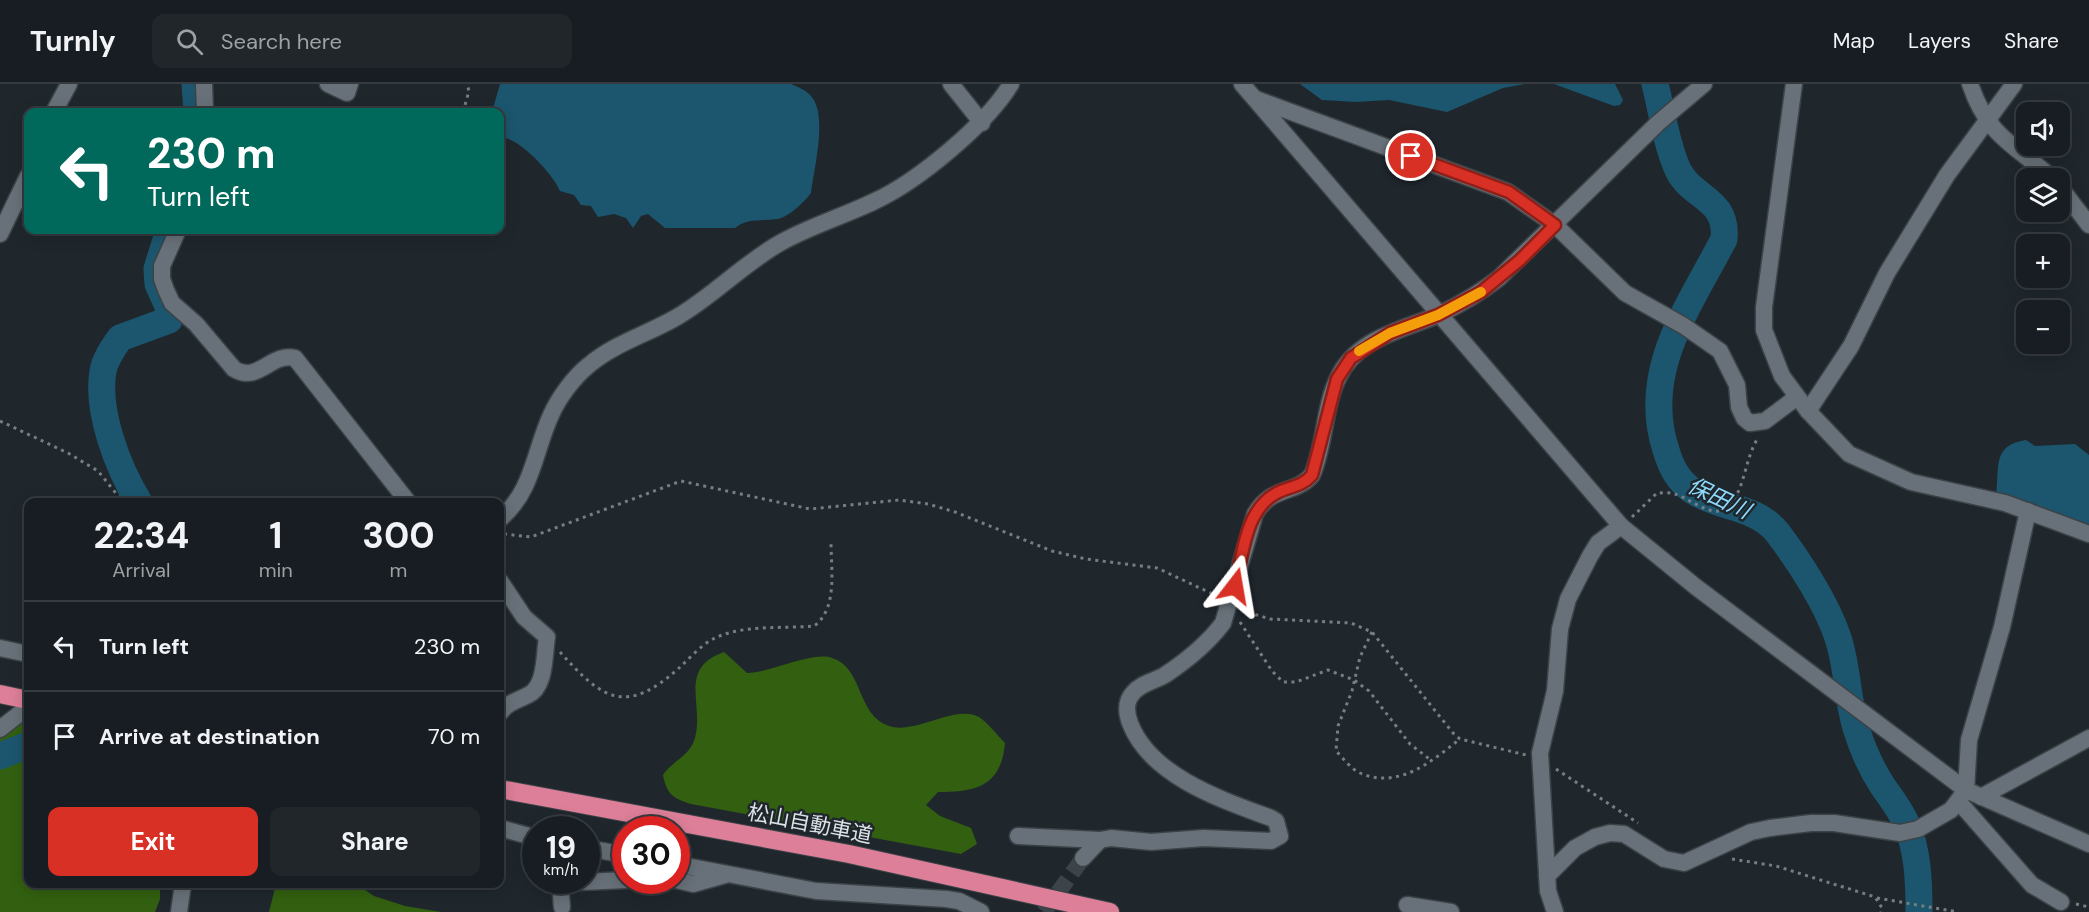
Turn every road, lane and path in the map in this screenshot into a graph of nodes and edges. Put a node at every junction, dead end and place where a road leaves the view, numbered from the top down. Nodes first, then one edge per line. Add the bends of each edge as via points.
1 (69, 84) edge
2 (204, 84) edge
3 (328, 84) edge
4 (350, 84) edge
5 (467, 84) edge
6 (951, 84) edge
7 (1011, 84) edge
8 (1242, 84) edge
9 (1704, 84) edge
10 (1794, 84) edge
11 (1970, 84) edge
12 (2014, 84) edge
13 (1255, 98) junction
14 (56, 108) edge
15 (204, 108) edge
16 (464, 108) edge
17 (1987, 118) junction
18 (982, 123) junction
19 (2039, 168) edge
20 (24, 184) edge
21 (2070, 200) edge
22 (1555, 225) junction
23 (2089, 225) edge
24 (0, 234) edge
25 (176, 234) edge
26 (1438, 315) junction
27 (1797, 397) junction
28 (1808, 411) junction
29 (0, 421) edge
30 (1761, 423) junction
31 (120, 498) edge
32 (405, 498) edge
33 (2028, 511) junction
34 (504, 514) edge
35 (1621, 526) junction
36 (504, 534) edge
37 (2089, 534) edge
38 (831, 542) dead end
39 (504, 587) edge
40 (1230, 605) junction
41 (1372, 632) junction
42 (547, 638) junction
43 (0, 648) edge
44 (24, 653) edge
45 (1354, 680) junction
46 (0, 694) edge
47 (24, 699) edge
48 (504, 708) edge
49 (24, 709) edge
50 (0, 729) edge
51 (2089, 738) edge
52 (1460, 739) junction
53 (1432, 761) junction
54 (1542, 761) junction
55 (504, 790) edge
56 (1969, 797) junction
57 (504, 829) edge
58 (1647, 829) dead end
59 (522, 834) edge
60 (1018, 836) dead end
61 (1100, 840) junction
62 (2089, 844) edge
63 (1706, 853) junction
64 (1083, 858) tunnel mouth
65 (690, 867) edge
66 (729, 874) junction
67 (1547, 876) junction
68 (612, 881) edge
69 (690, 883) edge
70 (182, 888) edge
71 (1875, 897) junction
72 (2061, 902) dead end
73 (1407, 905) dead end
74 (562, 908) dead end
75 (179, 912) edge
76 (981, 912) edge
77 (1110, 912) edge
78 (1451, 912) edge
79 (1555, 912) edge
80 (1881, 912) edge
81 (1958, 912) edge

1 - 14 street
2 - 15 street
3 - 4 street via 347,93
5 - 16 path
6 - 18 street
7 - 18 street
8 - 13 street
9 - 22 street via 1663,118
10 - 27 street via 1764,330 1782,376
11 - 17 street
12 - 17 street
13 - 22 street via 1509,192
13 - 26 street
17 - 19 street via 2006,143
17 - 28 street via 1887,273 1851,346
18 - 34 street via 878,200 780,243 677,317 624,342 588,365 550,415 532,474
20 - 24 street
21 - 23 street
22 - 26 street via 1481,292
22 - 30 street via 1625,293 1720,351 1737,385 1744,418 1750,423
25 - 32 street via 162,266 162,279 172,303 243,374 251,374 278,358 295,358
26 - 35 street
26 - 40 street via 1390,333 1351,358 1337,379 1312,475 1297,487 1271,496 1255,514
27 - 28 street
27 - 30 street
28 - 33 street via 1849,454 1900,477
29 - 31 path via 98,471
30 - 35 path via 1735,500 1723,509 1717,511 1672,492 1657,493
33 - 37 street
33 - 56 street via 2002,627 1969,740
35 - 54 street via 1598,543 1568,599 1560,629 1558,675 1544,731
35 - 56 street
36 - 40 path via 531,537 681,482 810,509 899,500 954,512 1052,551 1158,568
38 - 42 path via 830,602 824,619 814,626 720,636 669,676 631,698 611,696 587,681
39 - 42 street via 524,617
40 - 41 path via 1257,617 1351,622
40 - 45 path via 1283,682 1296,682 1328,670
40 - 61 street via 1214,636 1166,674 1133,693 1126,713 1138,739 1158,763 1227,802 1271,818 1276,821 1280,836 1271,842 1204,838
41 - 45 path
41 - 52 path
42 - 48 street via 537,688
43 - 44 street
45 - 53 path via 1370,691 1410,744
45 - 53 path via 1338,726 1336,751 1358,773 1375,777 1405,777
46 - 47 highway
49 - 50 street
51 - 56 street
52 - 53 path
52 - 54 path
54 - 58 path via 1582,783
54 - 67 street
55 - 77 highway, 松山自動車道 via 849,854
56 - 62 street
56 - 63 street via 1931,823 1909,831 1811,823 1751,832
56 - 72 street via 2032,885
57 - 59 street
60 - 61 street
61 - 64 street
63 - 67 street via 1684,863 1675,862 1624,834 1610,833 1594,837 1575,849
63 - 71 path via 1776,866
65 - 66 street
66 - 69 street
66 - 76 street via 816,891 946,898
67 - 79 street
68 - 74 street via 560,883
70 - 75 street
71 - 80 path
71 - 81 path
73 - 78 street

